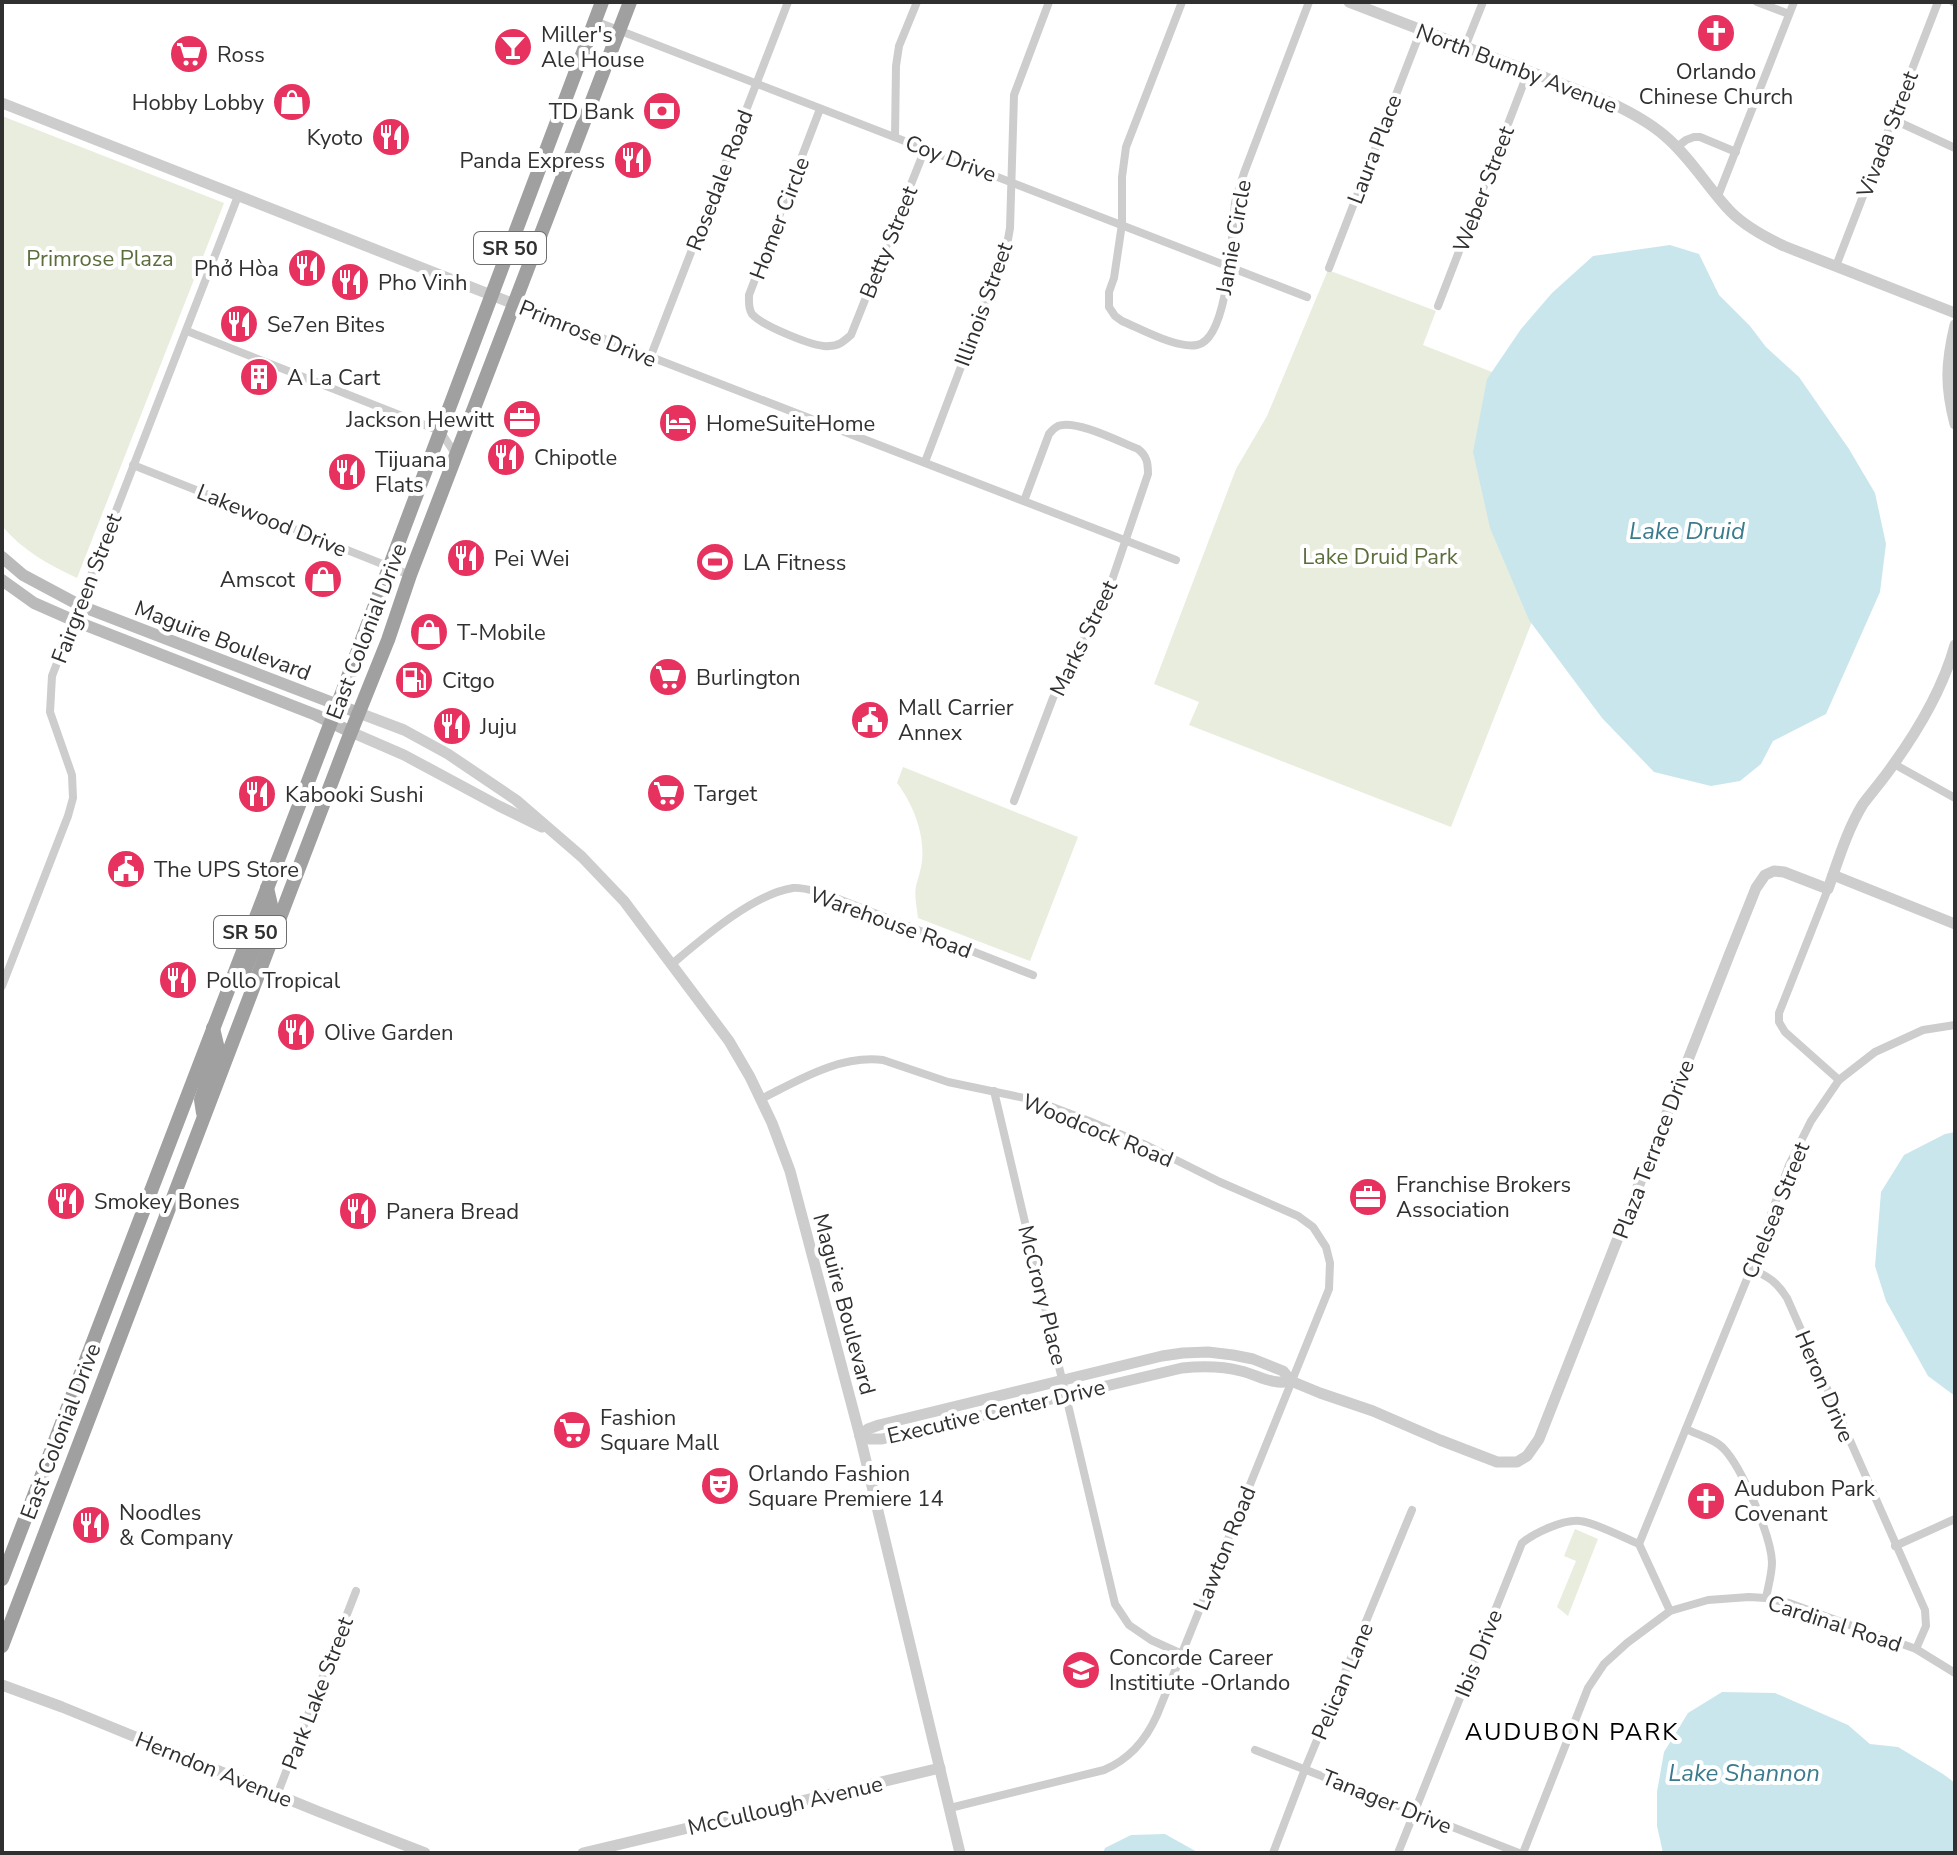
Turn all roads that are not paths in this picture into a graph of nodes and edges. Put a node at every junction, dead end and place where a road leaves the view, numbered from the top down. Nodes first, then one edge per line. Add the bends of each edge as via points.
1 (602, 2) edge
2 (630, 2) edge
3 (788, 2) edge
4 (917, 2) edge
5 (1049, 2) edge
6 (1182, 2) edge
7 (1309, 2) edge
8 (1349, 2) edge
9 (1483, 2) edge
10 (1757, 2) edge
11 (1794, 2) edge
12 (1938, 2) edge
13 (1789, 14) junction
14 (595, 21) junction
15 (619, 30) junction
16 (1421, 30) junction
17 (1465, 47) junction
18 (1528, 72) junction
19 (757, 84) junction
20 (2, 103) edge
21 (820, 109) junction
22 (1892, 119) junction
23 (895, 137) junction
24 (1677, 147) junction
25 (1955, 148) edge
26 (925, 149) junction
27 (1736, 152) junction
28 (1010, 181) junction
29 (238, 196) junction
30 (1718, 196) junction
31 (1122, 224) junction
32 (1836, 266) junction
33 (1229, 267) junction
34 (1329, 268) dead end
35 (492, 295) junction
36 (1307, 297) dead end
37 (514, 304) junction
38 (1438, 306) dead end
39 (1955, 313) edge
40 (1955, 325) edge
41 (187, 331) junction
42 (851, 335) joint
43 (650, 358) junction
44 (1955, 424) edge
45 (440, 431) junction
46 (456, 455) junction
47 (925, 462) junction
48 (133, 465) junction
49 (1024, 501) junction
50 (1126, 541) junction
51 (2, 557) edge
52 (1176, 560) dead end
53 (389, 567) junction
54 (410, 575) junction
55 (2, 580) edge
56 (81, 606) junction
57 (75, 621) junction
58 (1955, 645) edge
59 (337, 705) junction
60 (359, 713) junction
61 (331, 722) junction
62 (351, 732) junction
63 (1894, 764) junction
64 (1955, 798) edge
65 (1014, 801) dead end
66 (554, 832) junction
67 (1833, 875) junction
68 (267, 887) junction
69 (1828, 889) junction
70 (1955, 924) edge
71 (672, 964) junction
72 (1033, 975) dead end
73 (2, 986) edge
74 (1955, 1025) edge
75 (213, 1028) junction
76 (233, 1041) junction
77 (1839, 1080) junction
78 (994, 1091) junction
79 (761, 1099) junction
80 (205, 1117) junction
81 (1326, 1247) joint
82 (123, 1266) junction
83 (1751, 1269) junction
84 (143, 1276) junction
85 (1063, 1381) junction
86 (1291, 1381) junction
87 (1066, 1395) junction
88 (1686, 1429) junction
89 (860, 1436) junction
90 (1497, 1462) joint
91 (1412, 1510) dead end
92 (1955, 1519) edge
93 (1639, 1544) junction
94 (1895, 1546) junction
95 (2, 1579) edge
96 (356, 1591) dead end
97 (1766, 1598) junction
98 (1670, 1611) junction
99 (2, 1646) edge
100 (1916, 1649) junction
101 (1182, 1654) junction
102 (1955, 1673) edge
103 (2, 1685) edge
104 (1255, 1750) dead end
105 (940, 1768) junction
106 (1305, 1769) junction
107 (277, 1795) junction
108 (950, 1808) junction
109 (1414, 1812) junction
110 (425, 1853) edge
111 (583, 1853) edge
112 (960, 1853) edge
113 (1273, 1853) edge
114 (1398, 1853) edge
115 (1521, 1853) edge

1 - 14 highway, East Colonial Drive / SR 50
2 - 15 highway, East Colonial Drive / SR 50
3 - 19 street, Rosedale Road
4 - 23 street via 899,46
5 - 28 street, Illinois Street via 1014,95
6 - 31 street via 1126,147
7 - 33 street, Jamie Circle via 1236,199
8 - 16 street, North Bumby Avenue
9 - 17 street
10 - 13 street
11 - 13 street
12 - 22 street, Vivada Street
13 - 27 street
14 - 15 street, Coy Drive
14 - 35 highway, East Colonial Drive / SR 50
15 - 19 street, Coy Drive
15 - 37 highway, East Colonial Drive / SR 50
16 - 17 street, North Bumby Avenue
16 - 34 street, Laura Place
17 - 18 street, North Bumby Avenue
18 - 24 street, North Bumby Avenue via 1636,115
18 - 38 street, Weber Street
19 - 21 street, Coy Drive
19 - 43 street, Rosedale Road
20 - 29 street, Primrose Drive
21 - 23 street, Coy Drive
21 - 42 street, Homer Circle via 749,295 749,308 765,323 816,345 840,344
22 - 25 street
22 - 32 street, Vivada Street
23 - 26 street, Coy Drive
24 - 27 street via 1694,137
24 - 30 street, North Bumby Avenue
26 - 28 street, Coy Drive
26 - 42 street, Betty Street
27 - 30 street
28 - 31 street, Coy Drive
28 - 47 street, Illinois Street via 1007,245
29 - 35 street, Primrose Drive
29 - 41 street, Fairgreen Street
30 - 32 street, North Bumby Avenue via 1764,236
31 - 33 street, Coy Drive
31 - 33 street, Jamie Circle via 1109,307 1122,321 1176,343 1200,345 1209,338 1217,326
32 - 39 street, North Bumby Avenue
33 - 36 street, Coy Drive
35 - 37 street, Primrose Drive
35 - 45 highway, East Colonial Drive / SR 50
37 - 43 street, Primrose Drive
37 - 46 highway, East Colonial Drive / SR 50
40 - 44 street via 1947,377
41 - 45 street
41 - 48 street, Fairgreen Street
43 - 47 street, Primrose Drive
45 - 46 street
45 - 53 highway, East Colonial Drive / SR 50
46 - 54 highway, East Colonial Drive / SR 50
47 - 49 street, Primrose Drive
48 - 53 street, Lakewood Drive
48 - 56 street, Fairgreen Street
49 - 50 street, Primrose Drive
49 - 50 street, Marks Street via 1056,426 1078,426 1138,449 1148,474
50 - 52 street, Primrose Drive
50 - 65 street, Marks Street via 1108,592 1053,698
51 - 56 main road, Maguire Boulevard via 23,575
53 - 54 street, Lakewood Drive
53 - 59 highway, East Colonial Drive / SR 50
54 - 60 highway, East Colonial Drive / SR 50
55 - 57 main road, Maguire Boulevard via 34,603
56 - 57 street, Fairgreen Street
56 - 59 main road, Maguire Boulevard
57 - 61 main road, Maguire Boulevard
57 - 73 street, Fairgreen Street via 52,676 50,712 72,775 73,798
58 - 63 street via 1926,714
59 - 60 main road, Maguire Boulevard
59 - 61 highway, East Colonial Drive / SR 50
60 - 62 highway, East Colonial Drive / SR 50
60 - 66 street, Maguire Boulevard via 448,754
61 - 62 main road, Maguire Boulevard
61 - 68 highway, East Colonial Drive / SR 50
62 - 66 street, Maguire Boulevard
62 - 76 highway, East Colonial Drive / SR 50
63 - 64 street
63 - 67 street via 1862,806
66 - 71 street, Maguire Boulevard via 624,901
67 - 69 street
67 - 70 street
68 - 75 highway, East Colonial Drive / SR 50
68 - 76 highway via 271,905 227,1017
69 - 77 street via 1779,1022
69 - 90 street, Plaza Terrace Drive via 1784,872 1761,878 1536,1446 1517,1462
71 - 72 street, Warehouse Road via 749,906 796,887
71 - 79 street, Maguire Boulevard via 729,1041
74 - 77 street, Chelsea Street via 1923,1030 1875,1052
75 - 80 highway via 218,1049 201,1100
75 - 82 highway, East Colonial Drive / SR 50
76 - 80 highway, East Colonial Drive / SR 50
77 - 83 street, Chelsea Street via 1789,1165
78 - 79 street, Woodcock Road via 872,1059 824,1068
78 - 81 street, Woodcock Road via 1089,1121 1292,1213 1313,1227
78 - 85 street, McCrory Place
79 - 89 street, Maguire Boulevard via 790,1171
80 - 84 highway, East Colonial Drive / SR 50
81 - 86 street, Lawton Road via 1329,1289
82 - 84 street
82 - 95 highway, East Colonial Drive / SR 50
83 - 88 street, Chelsea Street
83 - 94 street, Heron Drive via 1770,1277 1787,1298
84 - 99 highway, East Colonial Drive / SR 50
85 - 86 street, Executive Center Drive via 1162,1356 1208,1352 1267,1364
85 - 87 street, McCrory Place
85 - 89 street, Executive Center Drive via 879,1425
86 - 87 street, Executive Center Drive via 1275,1383 1225,1368 1189,1367
86 - 90 street, Executive Center Drive
86 - 101 street, Lawton Road
87 - 89 street, Executive Center Drive via 882,1439
87 - 101 street, McCrory Place via 1115,1604 1129,1625
88 - 93 street, Chelsea Street
88 - 97 street via 1723,1448 1758,1511 1772,1564
89 - 105 street, Maguire Boulevard
91 - 106 street, Pelican Lane
92 - 94 street
93 - 98 street
93 - 109 street, Ibis Drive via 1581,1521 1567,1521 1522,1543
94 - 100 street, Heron Drive via 1925,1610 1926,1626
96 - 107 street, Park Lake Street
97 - 98 street, Cardinal Road via 1708,1600
97 - 100 street, Cardinal Road
98 - 115 street via 1604,1664 1588,1688
100 - 102 street, Cardinal Road
101 - 108 street, Lawton Road via 1149,1731 1118,1763
103 - 107 street, Herndon Avenue
104 - 106 street, Tanager Drive
105 - 108 street, Maguire Boulevard
105 - 111 street, McCullough Avenue
106 - 109 street, Tanager Drive
106 - 113 street, Pelican Lane
107 - 110 street, Herndon Avenue
108 - 112 street, Maguire Boulevard
109 - 114 street, Ibis Drive
109 - 115 street, Tanager Drive

